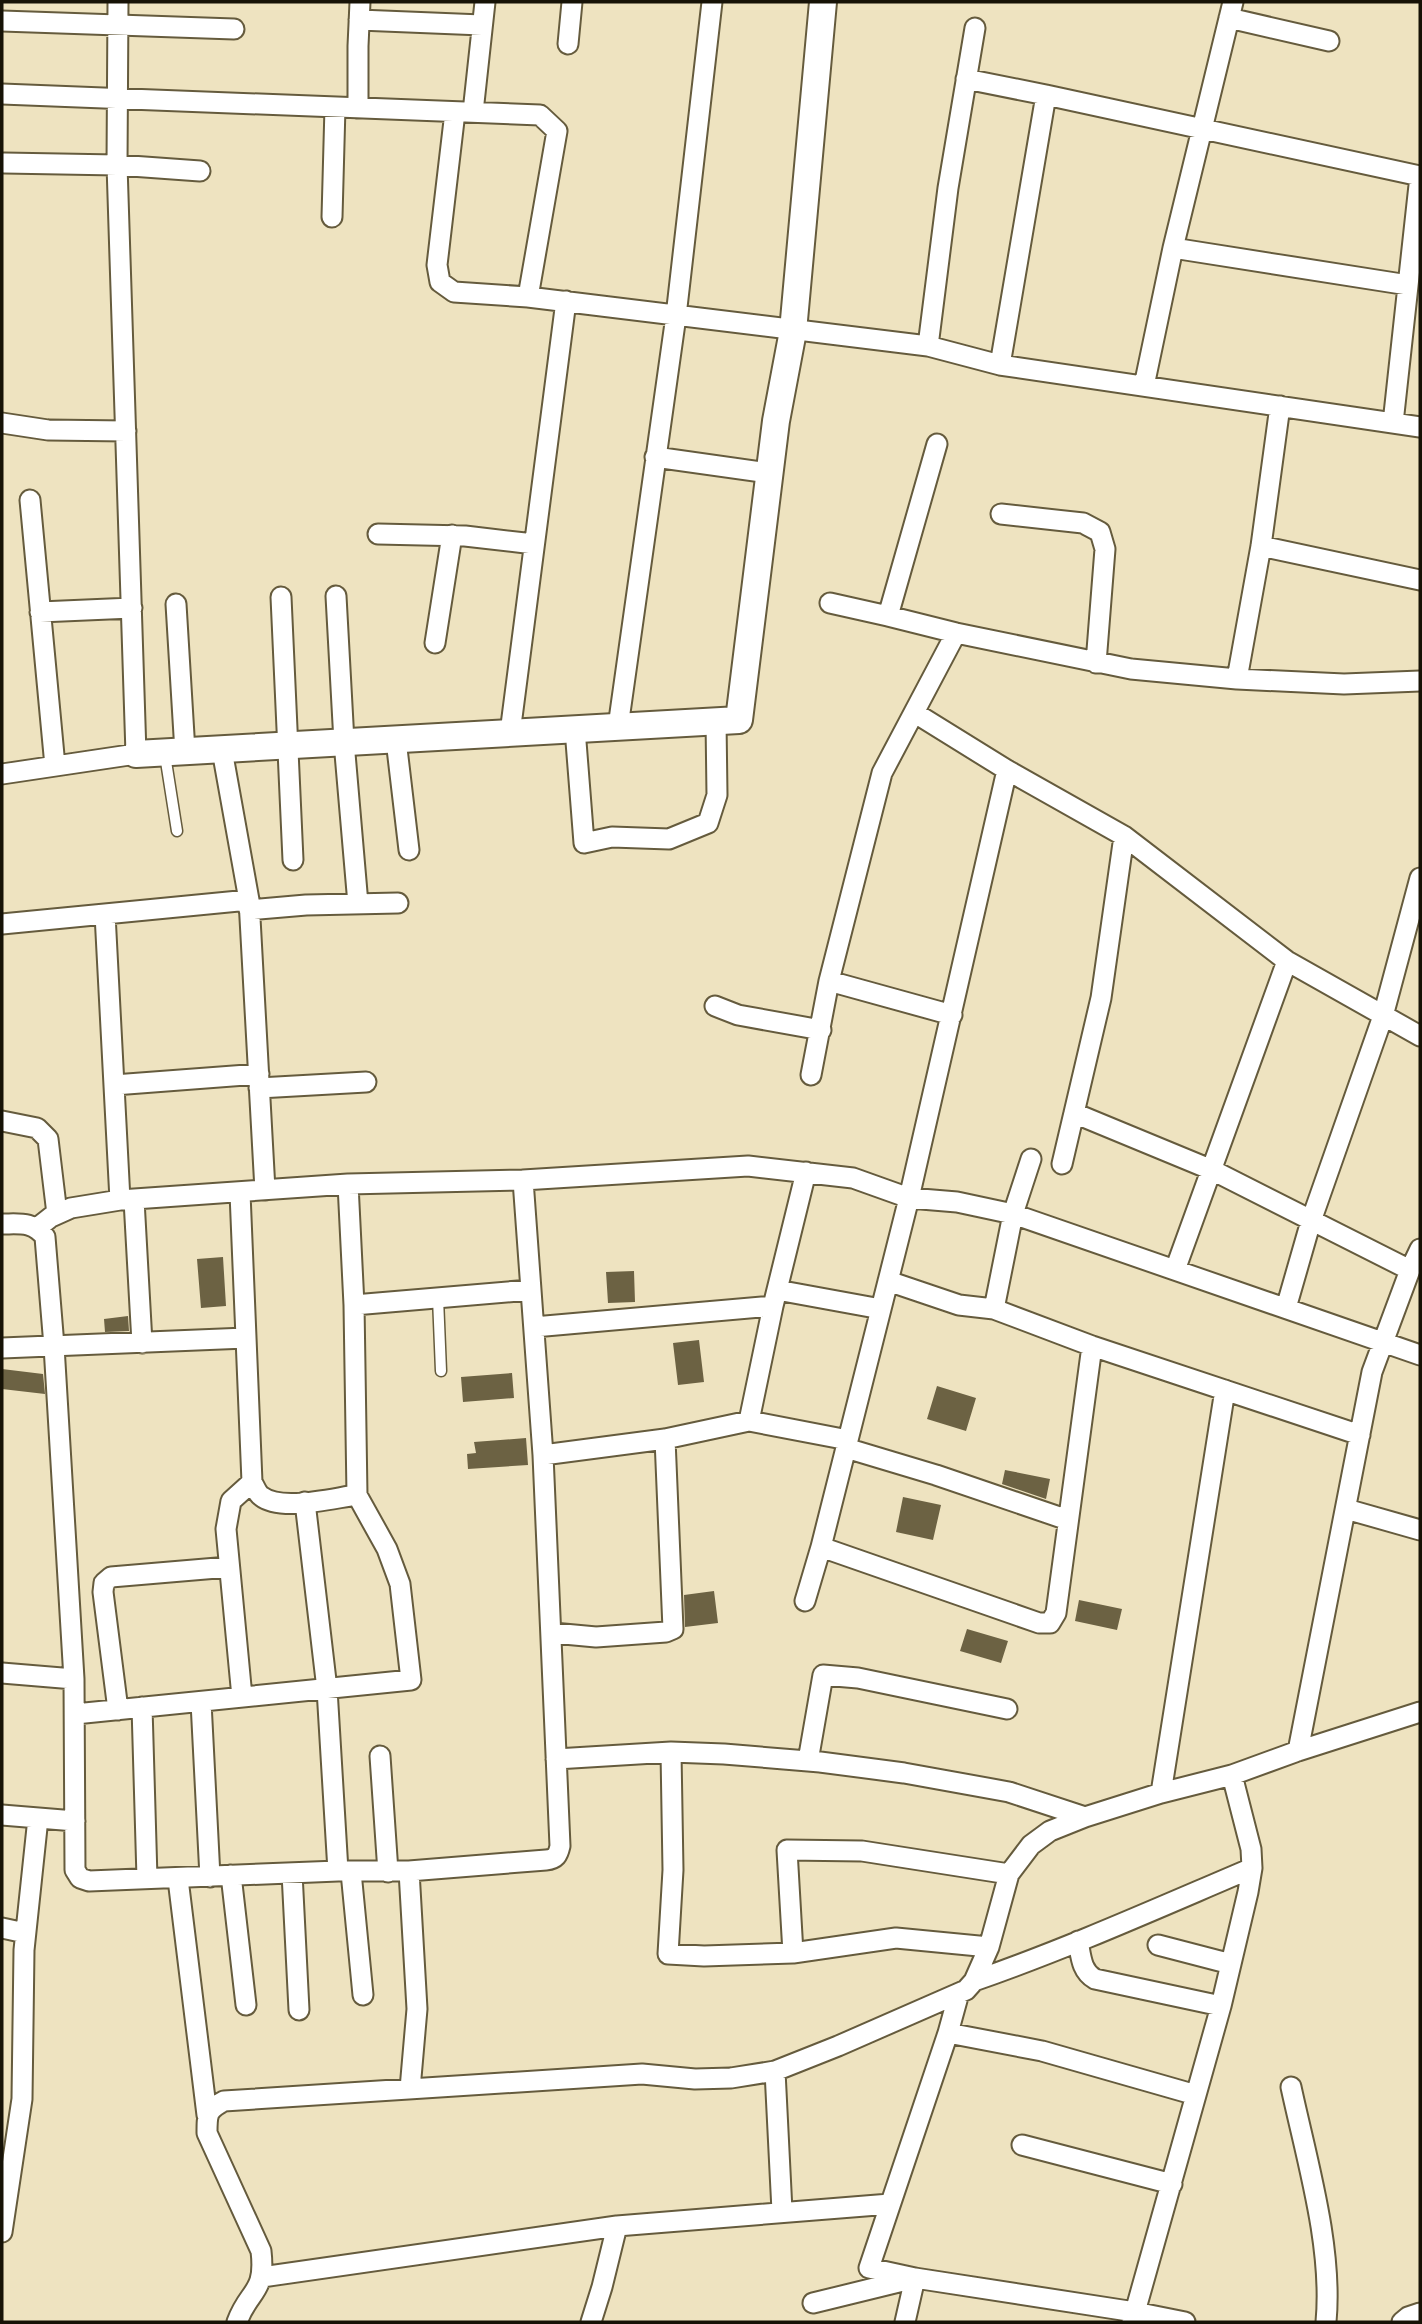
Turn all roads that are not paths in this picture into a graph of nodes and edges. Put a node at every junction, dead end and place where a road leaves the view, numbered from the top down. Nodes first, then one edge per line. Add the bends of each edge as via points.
1 (118, 2) edge
2 (485, 2) edge
3 (572, 2) edge
4 (712, 2) edge
5 (823, 2) edge
6 (1231, 10) edge
7 (360, 11) edge
8 (2, 21) edge
9 (117, 25) junction
10 (482, 25) junction
11 (975, 28) dead end
12 (234, 29) dead end
13 (1329, 41) dead end
14 (568, 44) dead end
15 (966, 79) junction
16 (2, 94) edge
17 (1046, 95) junction
18 (117, 99) junction
19 (335, 107) junction
20 (358, 108) junction
21 (464, 112) junction
22 (1202, 129) junction
23 (4, 163) dead end
24 (117, 165) junction
25 (200, 171) dead end
26 (1420, 176) edge
27 (332, 217) dead end
28 (1173, 248) junction
29 (1408, 285) junction
30 (528, 297) junction
31 (566, 301) junction
32 (676, 316) junction
33 (793, 331) junction
34 (928, 346) junction
35 (1000, 365) junction
36 (1144, 386) junction
37 (1280, 406) junction
38 (2, 423) edge
39 (1393, 423) junction
40 (1420, 427) edge
41 (126, 431) junction
42 (937, 444) dead end
43 (655, 457) junction
44 (769, 473) junction
45 (30, 500) dead end
46 (1001, 514) dead end
47 (378, 534) dead end
48 (452, 535) junction
49 (534, 544) junction
50 (1261, 546) junction
51 (1420, 580) edge
52 (335, 596) dead end
53 (281, 597) dead end
54 (830, 603) dead end
55 (176, 604) dead end
56 (132, 608) junction
57 (40, 612) junction
58 (888, 616) junction
59 (956, 633) junction
60 (435, 643) dead end
61 (1096, 663) junction
62 (1237, 679) junction
63 (1420, 681) edge
64 (915, 713) junction
65 (716, 721) junction
66 (618, 727) junction
67 (575, 729) junction
68 (510, 733) junction
69 (396, 740) junction
70 (344, 743) junction
71 (286, 746) junction
72 (222, 750) junction
73 (175, 752) junction
74 (136, 754) junction
75 (55, 766) junction
76 (1007, 770) junction
77 (2, 774) edge
78 (177, 831) dead end
79 (1124, 836) junction
80 (409, 850) dead end
81 (293, 860) dead end
82 (1420, 878) edge
83 (398, 903) dead end
84 (358, 904) junction
85 (249, 905) junction
86 (105, 914) junction
87 (2, 924) edge
88 (1287, 961) junction
89 (829, 981) junction
90 (715, 1006) dead end
91 (952, 1015) junction
92 (1383, 1016) junction
93 (821, 1030) junction
94 (1420, 1036) edge
95 (811, 1075) dead end
96 (259, 1081) junction
97 (366, 1082) dead end
98 (114, 1085) junction
99 (1074, 1112) junction
100 (2, 1121) edge
101 (1031, 1159) dead end
102 (1062, 1164) dead end
103 (1212, 1170) junction
104 (806, 1172) junction
105 (523, 1180) junction
106 (348, 1184) junction
107 (265, 1191) junction
108 (240, 1193) junction
109 (909, 1198) junction
110 (127, 1200) junction
111 (58, 1214) junction
112 (1013, 1214) junction
113 (1311, 1221) junction
114 (2, 1224) edge
115 (37, 1228) junction
116 (1420, 1249) edge
117 (1175, 1270) junction
118 (1410, 1270) junction
119 (888, 1281) junction
120 (530, 1290) junction
121 (438, 1298) junction
122 (775, 1298) junction
123 (354, 1305) junction
124 (1286, 1308) junction
125 (881, 1309) junction
126 (994, 1309) junction
127 (534, 1327) junction
128 (246, 1338) junction
129 (1383, 1341) junction
130 (142, 1343) junction
131 (54, 1346) junction
132 (1092, 1346) junction
133 (2, 1348) edge
134 (1420, 1355) edge
135 (441, 1371) dead end
136 (1225, 1391) junction
137 (749, 1421) junction
138 (1360, 1435) junction
139 (665, 1439) junction
140 (847, 1444) junction
141 (543, 1455) junction
142 (252, 1482) junction
143 (357, 1495) junction
144 (305, 1502) junction
145 (1346, 1509) junction
146 (1069, 1520) junction
147 (1420, 1530) edge
148 (821, 1547) junction
149 (229, 1567) junction
150 (805, 1601) dead end
151 (553, 1633) junction
152 (2, 1673) edge
153 (74, 1679) junction
154 (327, 1689) junction
155 (242, 1697) junction
156 (201, 1702) junction
157 (142, 1707) junction
158 (1007, 1709) dead end
159 (118, 1710) junction
160 (75, 1714) junction
161 (1419, 1716) edge
162 (1298, 1751) junction
163 (671, 1752) junction
164 (380, 1756) dead end
165 (556, 1759) junction
166 (808, 1761) junction
167 (1232, 1775) junction
168 (1161, 1793) junction
169 (2, 1815) edge
170 (1086, 1817) junction
171 (38, 1818) junction
172 (75, 1821) junction
173 (1252, 1868) junction
174 (409, 1871) junction
175 (345, 1872) junction
176 (388, 1872) junction
177 (292, 1873) junction
178 (1009, 1874) junction
179 (231, 1875) junction
180 (210, 1877) junction
181 (147, 1878) junction
182 (178, 1879) junction
183 (2, 1928) edge
184 (25, 1933) junction
185 (1078, 1941) junction
186 (1158, 1945) dead end
187 (989, 1947) junction
188 (793, 1953) junction
189 (1231, 1964) junction
190 (967, 1987) junction
191 (363, 1995) dead end
192 (246, 2005) dead end
193 (1221, 2006) junction
194 (299, 2010) dead end
195 (948, 2033) junction
196 (775, 2071) junction
197 (1291, 2087) dead end
198 (410, 2089) junction
199 (1196, 2095) junction
200 (207, 2115) junction
201 (8, 2145) edge
202 (1022, 2145) dead end
203 (1172, 2184) junction
204 (890, 2204) junction
205 (782, 2211) junction
206 (617, 2226) junction
207 (2, 2232) edge
208 (262, 2277) junction
209 (915, 2278) junction
210 (813, 2303) dead end
211 (1420, 2313) edge
212 (1133, 2317) edge
213 (237, 2322) edge
214 (591, 2322) edge
215 (905, 2322) edge
216 (1185, 2322) edge
217 (1326, 2322) edge
218 (1402, 2322) edge

1 - 9 street
2 - 10 street
3 - 14 street
4 - 32 street
5 - 33 street
6 - 13 street
6 - 22 street
7 - 10 street
7 - 20 street
8 - 9 street
9 - 12 street
9 - 18 street
10 - 21 street
11 - 15 street
15 - 17 street
15 - 34 street
16 - 18 street
17 - 22 street
17 - 35 street
18 - 19 street
18 - 24 street
19 - 20 street
19 - 27 street
20 - 21 street
21 - 30 street via 437,265 440,282 454,292
21 - 30 street via 540,115 557,131
22 - 26 street
22 - 28 street
23 - 24 street
24 - 25 street
24 - 41 street
26 - 29 street
28 - 29 street
28 - 36 street
29 - 39 street
30 - 31 street
31 - 32 street
31 - 49 street
32 - 33 street
32 - 43 street
33 - 34 street
33 - 44 street
34 - 35 street
35 - 36 street
36 - 37 street
37 - 39 street
37 - 50 street
38 - 41 street via 48,430
39 - 40 street
41 - 56 street
42 - 58 street
43 - 44 street
43 - 66 street
44 - 65 street via 739,720
45 - 57 street
46 - 61 street via 1083,523 1100,532 1105,549
47 - 48 street
48 - 49 street
48 - 60 street
49 - 68 street
50 - 51 street
50 - 62 street
52 - 70 street
53 - 71 street
54 - 58 street
55 - 73 street
56 - 57 street
56 - 74 street
57 - 75 street
58 - 59 street
59 - 61 street
59 - 64 street
61 - 62 street
62 - 63 street via 1344,684
64 - 76 street
64 - 89 street via 882,773
65 - 66 street
65 - 67 street via 717,794 708,823 669,839 612,837 584,843
66 - 67 street
67 - 68 street
68 - 69 street
69 - 70 street
69 - 80 street
70 - 71 street
70 - 84 street
71 - 72 street
71 - 81 street
72 - 73 street
72 - 85 street
73 - 74 street
73 - 78 lane
74 - 75 street
75 - 77 street
76 - 79 street
76 - 91 street
79 - 88 street
79 - 99 street via 1101,999
82 - 92 street
83 - 84 street
84 - 85 street
85 - 86 street
85 - 96 street
86 - 87 street
86 - 98 street
88 - 92 street
88 - 103 street
89 - 91 street
89 - 93 street
90 - 93 street via 738,1015
91 - 109 street
92 - 94 street
92 - 113 street
93 - 95 street
96 - 97 street
96 - 98 street
96 - 107 street
98 - 110 street
99 - 102 street
99 - 103 street
100 - 111 street via 37,1128 48,1139
101 - 112 street
103 - 113 street
103 - 117 street
104 - 105 street via 748,1166
104 - 109 street via 853,1178
104 - 122 street
105 - 106 street
105 - 120 street
106 - 107 street
106 - 123 street
107 - 108 street
108 - 110 street
108 - 128 street
109 - 112 street
109 - 119 street
110 - 111 street
110 - 130 street
111 - 115 street
112 - 117 street
112 - 126 street
113 - 118 street
113 - 124 street
114 - 115 street
115 - 131 street via 45,1237
116 - 118 street
117 - 124 street
118 - 129 street
119 - 125 street
119 - 126 street via 959,1305
120 - 121 street
120 - 127 street
121 - 123 street
121 - 135 lane
122 - 125 street
122 - 127 street
122 - 137 street
123 - 143 street
124 - 129 street
125 - 140 street
126 - 132 street
127 - 141 street
128 - 130 street
128 - 142 street
129 - 134 street
129 - 138 street
130 - 131 street
131 - 133 street
131 - 153 street
132 - 136 street
132 - 146 street
136 - 138 street
136 - 168 street
137 - 139 street
137 - 140 street
138 - 145 street
139 - 141 street
139 - 151 street via 673,1629 596,1637
140 - 146 street
140 - 148 street
141 - 151 street
142 - 144 street via 260,1496 276,1504
142 - 149 street via 231,1501 226,1529
143 - 144 street
143 - 154 street via 387,1549 400,1584 411,1680
144 - 154 street
145 - 147 street
145 - 162 street
146 - 148 street via 1056,1613 1045,1624
148 - 150 street
149 - 155 street
149 - 159 street via 111,1577 104,1583
151 - 165 street
152 - 153 street
153 - 160 street
154 - 155 street
154 - 175 street
155 - 156 street
156 - 157 street
156 - 180 street
157 - 159 street
157 - 181 street
158 - 166 street via 823,1675
159 - 160 street
160 - 172 street
161 - 162 street
162 - 167 street
163 - 165 street
163 - 166 street
163 - 188 street via 673,1870 668,1954
164 - 176 street
165 - 174 street via 561,1846 553,1859
166 - 170 street via 1009,1792
167 - 168 street
167 - 173 street
168 - 170 street
169 - 171 street
170 - 178 street via 1050,1831 1031,1845
171 - 172 street
171 - 184 street
172 - 181 street via 75,1870 80,1878
173 - 185 street
173 - 189 street
174 - 176 street
174 - 198 street via 417,2009
175 - 176 street
175 - 177 street
175 - 191 street
177 - 179 street
177 - 194 street
178 - 187 street
178 - 188 street via 862,1851 787,1850
179 - 180 street
179 - 192 street
180 - 182 street
181 - 182 street
182 - 200 street
183 - 184 street
184 - 201 street via 22,2099
185 - 190 street
185 - 193 street via 1087,1975
186 - 189 street
187 - 188 street via 896,1938
187 - 190 street
189 - 193 street
190 - 195 street
190 - 196 street
193 - 199 street
195 - 199 street via 1042,2051
195 - 204 street
196 - 198 street via 731,2078 642,2074
196 - 205 street
197 - 217 street via 1323,2239
198 - 200 street via 224,2101
199 - 203 street
200 - 208 street via 207,2133 261,2251
201 - 207 street
202 - 203 street
203 - 212 street
204 - 205 street
204 - 209 street via 869,2268
205 - 206 street
206 - 208 street
206 - 214 street
208 - 213 street
209 - 210 street
209 - 212 street
209 - 215 street
211 - 218 street
212 - 216 street

